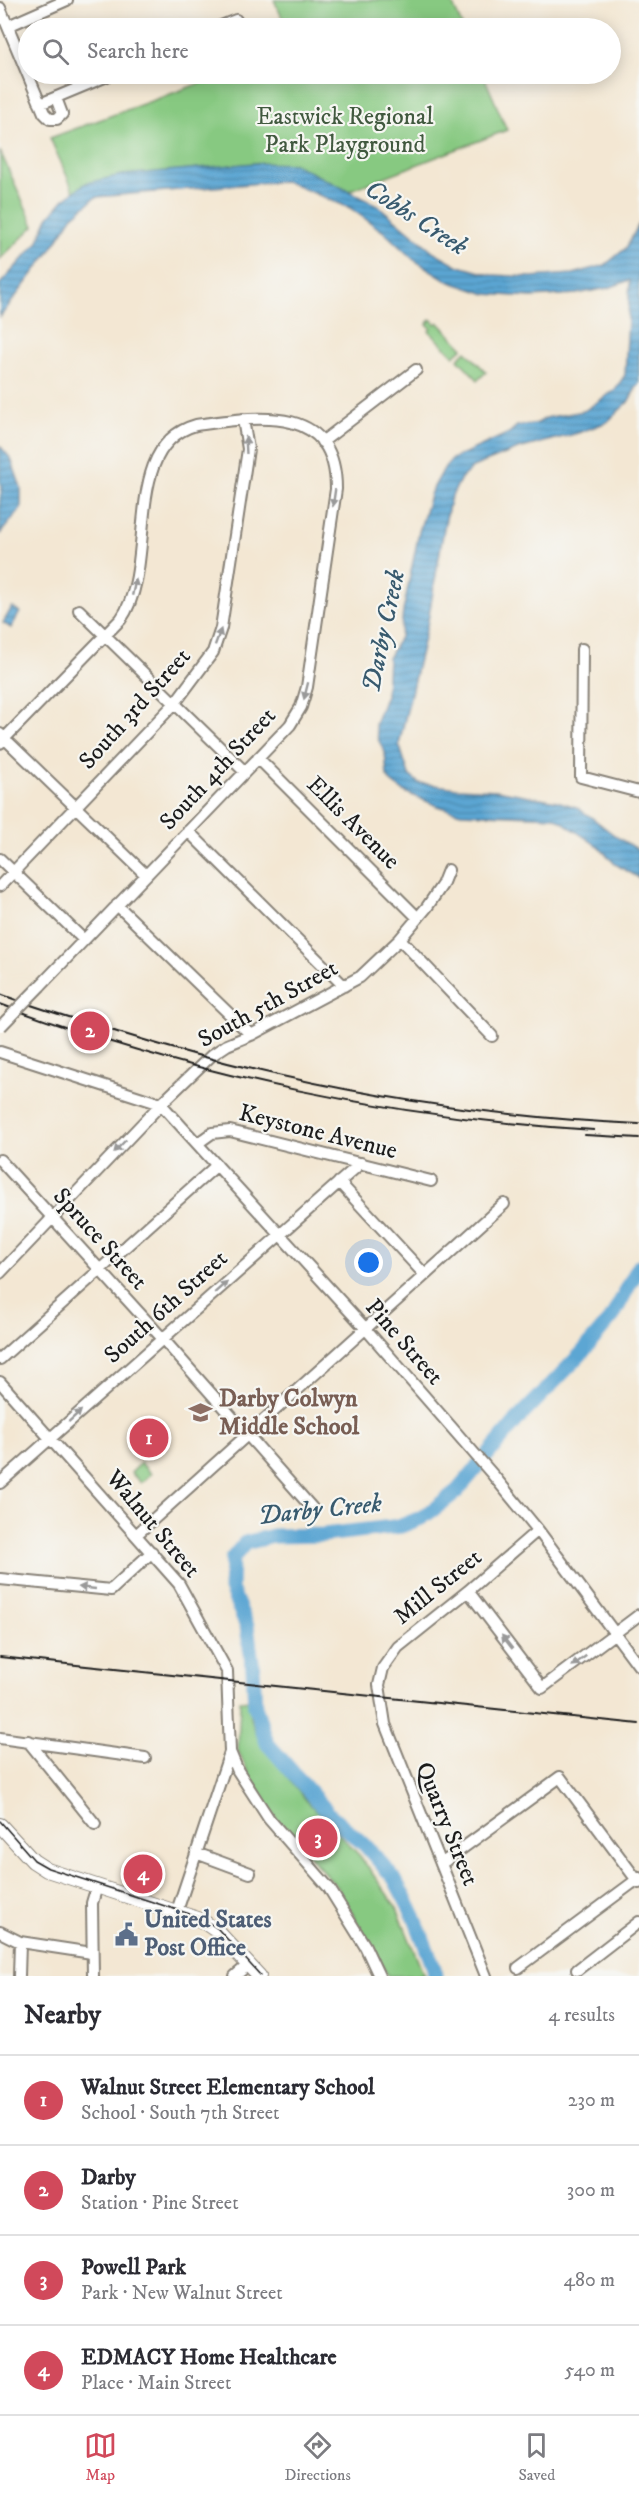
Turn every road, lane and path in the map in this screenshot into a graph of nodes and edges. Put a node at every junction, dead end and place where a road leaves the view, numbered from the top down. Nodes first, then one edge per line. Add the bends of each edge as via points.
1 (67, 0) edge
2 (0, 8) edge
3 (26, 18) edge
4 (18, 22) edge
5 (8, 26) junction
6 (18, 50) edge
7 (32, 84) edge
8 (89, 84) edge
9 (56, 98) junction
10 (40, 104) junction
11 (416, 370) dead end
12 (243, 419) junction
13 (322, 442) junction
14 (79, 610) dead end
15 (105, 635) junction
16 (582, 649) dead end
17 (175, 703) junction
18 (2, 738) edge
19 (258, 758) junction
20 (245, 772) junction
21 (639, 792) edge
22 (75, 807) junction
23 (188, 831) junction
24 (0, 859) edge
25 (448, 870) dead end
26 (14, 872) junction
27 (146, 875) junction
28 (0, 886) edge
29 (117, 905) junction
30 (418, 918) junction
31 (400, 939) junction
32 (84, 940) junction
33 (344, 986) junction
34 (0, 1027) edge
35 (251, 1035) junction
36 (492, 1036) dead end
37 (0, 1052) edge
38 (161, 1104) junction
39 (198, 1143) junction
40 (0, 1160) edge
41 (361, 1163) junction
42 (217, 1165) junction
43 (430, 1181) dead end
44 (339, 1182) junction
45 (504, 1204) dead end
46 (51, 1217) junction
47 (278, 1235) junction
48 (99, 1270) junction
49 (0, 1273) edge
50 (425, 1275) junction
51 (365, 1328) junction
52 (163, 1339) junction
53 (0, 1359) edge
54 (1, 1387) edge
55 (247, 1435) junction
56 (50, 1439) junction
57 (0, 1483) edge
58 (312, 1508) dead end
59 (538, 1530) junction
60 (136, 1535) junction
61 (152, 1552) junction
62 (0, 1579) edge
63 (468, 1591) junction
64 (639, 1615) edge
65 (616, 1635) junction
66 (639, 1666) edge
67 (379, 1685) joint
68 (0, 1738) edge
69 (28, 1741) junction
70 (230, 1752) junction
71 (145, 1758) dead end
72 (95, 1824) dead end
73 (0, 1825) edge
74 (196, 1853) junction
75 (441, 1864) junction
76 (250, 1873) dead end
77 (638, 1880) edge
78 (97, 1886) junction
79 (177, 1911) junction
80 (639, 1922) edge
81 (0, 1932) edge
82 (20, 1942) junction
83 (92, 1953) junction
84 (248, 1965) junction
85 (518, 1968) dead end
86 (577, 1971) dead end
87 (19, 1976) edge
88 (93, 1976) edge
89 (235, 1976) edge
90 (258, 1976) edge
91 (379, 1976) edge
92 (486, 1976) edge

1 - 3 street
2 - 5 street
4 - 5 street
5 - 6 street
7 - 10 street
8 - 9 street
9 - 10 street
9 - 10 street via 62,111 57,119 47,117
11 - 13 street
12 - 13 street via 285,419 306,428
15 -> 12 street via 124,613 133,594 150,474 161,450 180,431
17 -> 12 street, South 3rd Street via 213,652 222,628 248,449
13 -> 19 street, South 4th Street via 330,455 336,489 308,687 295,718
14 - 15 street
15 - 17 street
15 - 18 street
16 - 21 street via 581,777
17 - 20 street
17 - 22 street, South 3rd Street
18 - 22 street
19 - 20 street, South 4th Street
19 - 30 street, Ellis Avenue
20 - 23 street, South 4th Street
22 - 26 street, South 3rd Street
22 - 27 street
23 - 27 street, South 4th Street
23 - 33 street
24 - 26 street
25 - 30 street, South 5th Street via 436,895
26 - 28 street, South 3rd Street
26 - 32 street
27 - 29 street, South 4th Street
29 - 32 street, South 4th Street
29 - 35 street
30 - 31 street, South 5th Street
31 - 33 street, South 5th Street via 360,977
31 - 36 street
32 - 34 street, South 4th Street, bridge
33 - 35 street, South 5th Street
35 - 38 street, South 5th Street via 212,1056
37 - 38 street, Pine Street
38 - 39 street, Pine Street
38 -> 46 street, South 5th Street
39 - 41 street, Keystone Avenue via 212,1133 230,1131
39 - 42 street, Pine Street
40 - 46 street, Spruce Street
41 - 43 street, Keystone Avenue
41 - 44 street, South 6th Street
42 - 47 street, Pine Street
42 - 48 street
44 - 47 street, South 6th Street
44 - 50 street
45 - 50 street
46 - 48 street, Spruce Street
46 - 49 street, South 5th Street
47 - 51 street, Pine Street
52 -> 47 street, South 6th Street
48 - 52 street, Spruce Street
48 - 53 street
50 - 51 street
51 - 55 street
51 - 59 street, Pine Street
52 - 55 street, Spruce Street
56 -> 52 street, South 6th Street
54 - 56 street, Walnut Street
55 - 58 street, Spruce Street
55 - 60 street
56 - 57 street, South 6th Street
56 - 60 street, Walnut Street
59 - 63 street, Mill Street
59 - 65 street, Pine Street
60 - 61 street, Walnut Street
61 -> 62 street via 111,1590
61 - 70 street, Walnut Street via 179,1584 227,1671
65 -> 63 street via 542,1688
63 - 67 street, Mill Street via 398,1647 383,1668
64 - 65 street
65 - 66 street, Pine Street
67 - 75 street, Quarry Street via 385,1724
68 - 69 street
69 - 71 street
69 - 72 street
70 - 74 street
70 - 91 street via 269,1819 344,1910
73 - 78 main road via 39,1866
74 - 76 street
74 - 79 street
75 - 77 street via 560,1777
75 - 92 street, Quarry Street
77 - 85 street
78 - 79 main road
78 - 83 street via 92,1903
79 - 84 main road via 210,1925
80 - 86 street
81 - 82 street
82 - 83 street
82 - 87 street
83 - 88 street
84 - 89 street
84 - 90 main road

